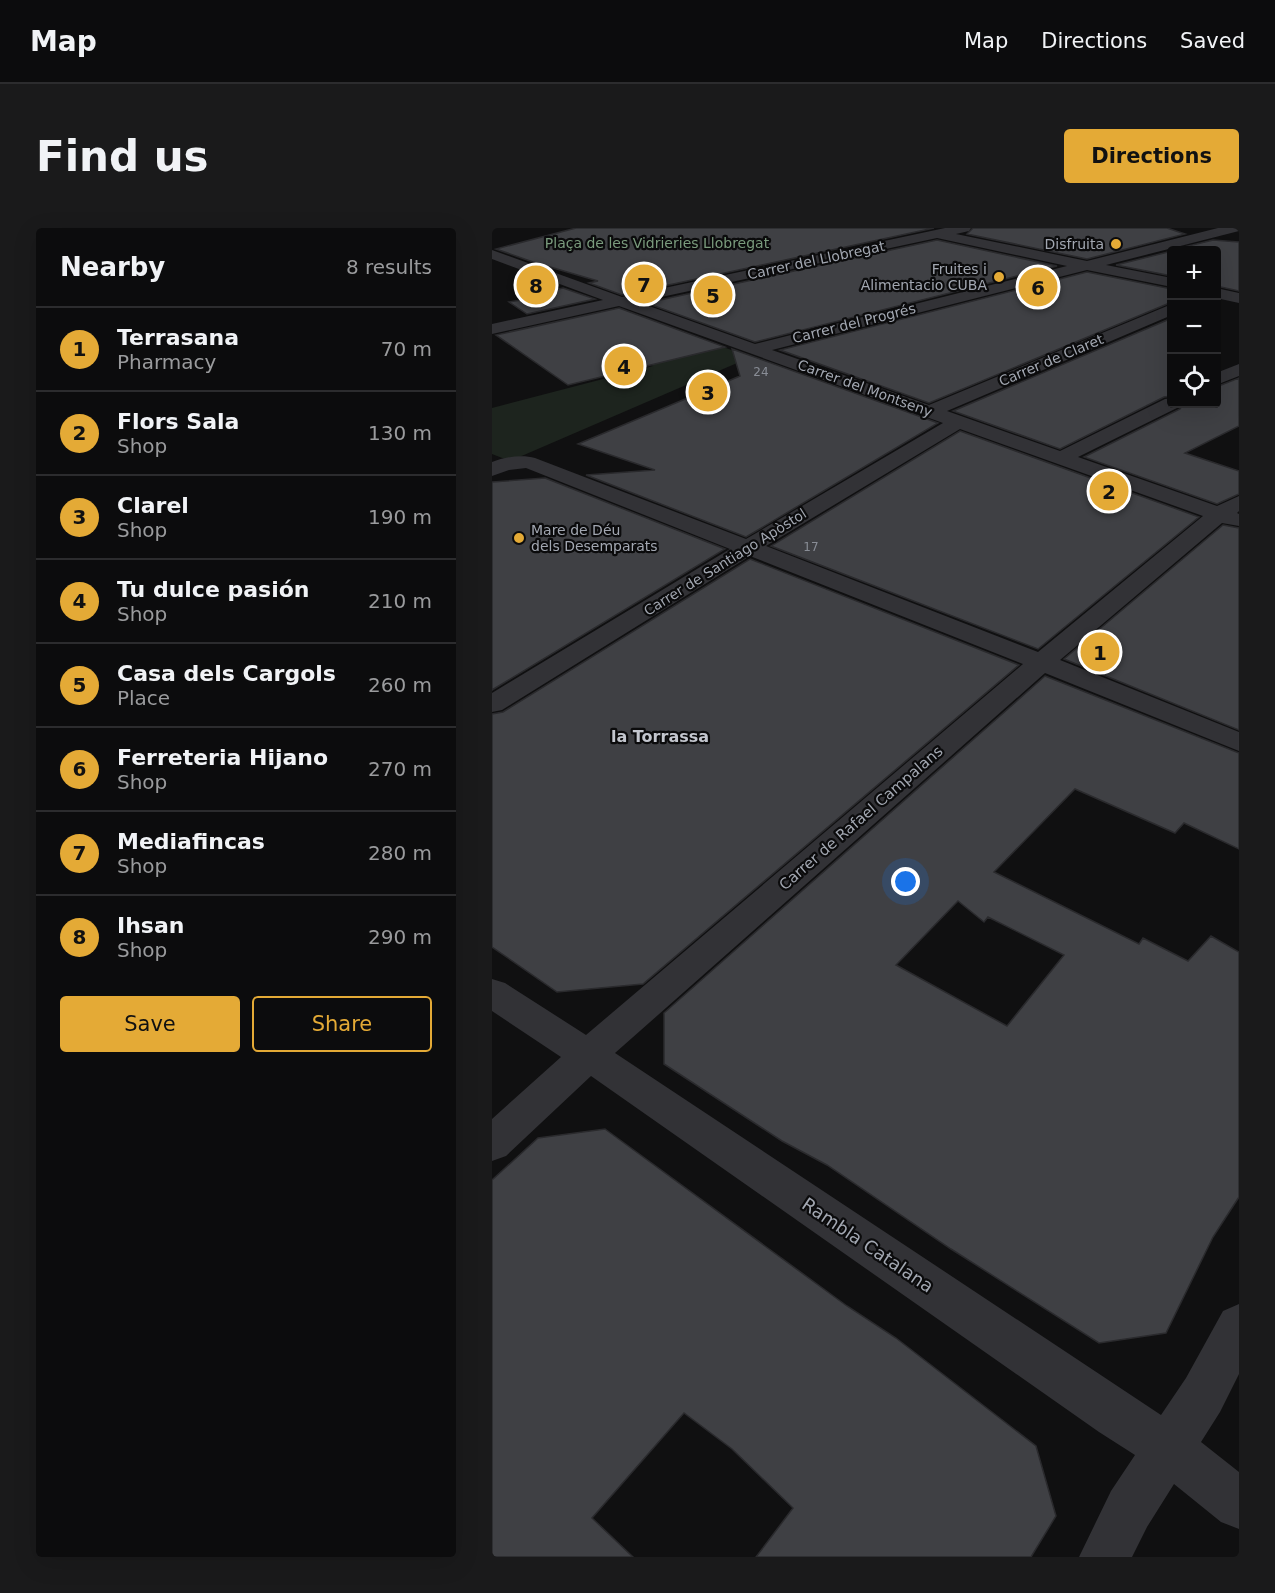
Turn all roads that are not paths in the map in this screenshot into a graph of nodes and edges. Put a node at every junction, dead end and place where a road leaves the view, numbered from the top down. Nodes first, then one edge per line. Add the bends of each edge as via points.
1 (912, 228) edge
2 (964, 228) edge
3 (1222, 229) edge
4 (938, 234) junction
5 (1239, 236) edge
6 (492, 254) edge
7 (1084, 265) junction
8 (1167, 282) edge
9 (1221, 294) edge
10 (1239, 298) edge
11 (622, 302) junction
12 (1167, 311) edge
13 (492, 329) edge
14 (754, 349) junction
15 (1239, 369) edge
16 (1221, 378) edge
17 (1167, 405) edge
18 (930, 411) junction
19 (960, 421) junction
20 (1063, 457) junction
21 (498, 467) edge
22 (1232, 512) edge
23 (746, 548) junction
24 (1043, 663) junction
25 (492, 704) edge
26 (1239, 742) edge
27 (492, 993) edge
28 (588, 1056) junction
29 (492, 1144) edge
30 (1239, 1326) edge
31 (1169, 1448) junction
32 (1239, 1504) edge
33 (1105, 1557) edge

1 - 4 street
2 - 4 street, Carrer del Llobregat
3 - 5 street
3 - 7 street, Carrer del Progrés
4 - 7 street
4 - 11 street, Carrer del Llobregat
6 - 11 street, Carrer del Montseny
7 - 8 street
7 - 14 street, Carrer del Progrés
9 - 10 street
11 - 13 street, Carrer del Llobregat
11 - 14 street, Carrer del Montseny
12 - 18 street, Carrer de Claret
14 - 18 street, Carrer del Montseny
15 - 16 street
17 - 20 street
18 - 19 street, Carrer del Montseny
19 - 20 street, Carrer del Montseny
19 - 23 street, Carrer de Santiago Apòstol
20 - 22 street, Carrer del Montseny
21 - 23 street via 528,462
22 - 24 street, Carrer de Rafael Campalans
23 - 24 street
23 - 25 street, Carrer de Santiago Apòstol via 570,660
24 - 26 street
24 - 28 street, Carrer de Rafael Campalans
27 - 28 street, Rambla Catalana
28 - 29 street, Carrer de Rafael Campalans
28 - 31 street, Rambla Catalana
30 - 31 street via 1203,1395
31 - 32 street, Rambla Catalana
31 - 33 street via 1129,1509

